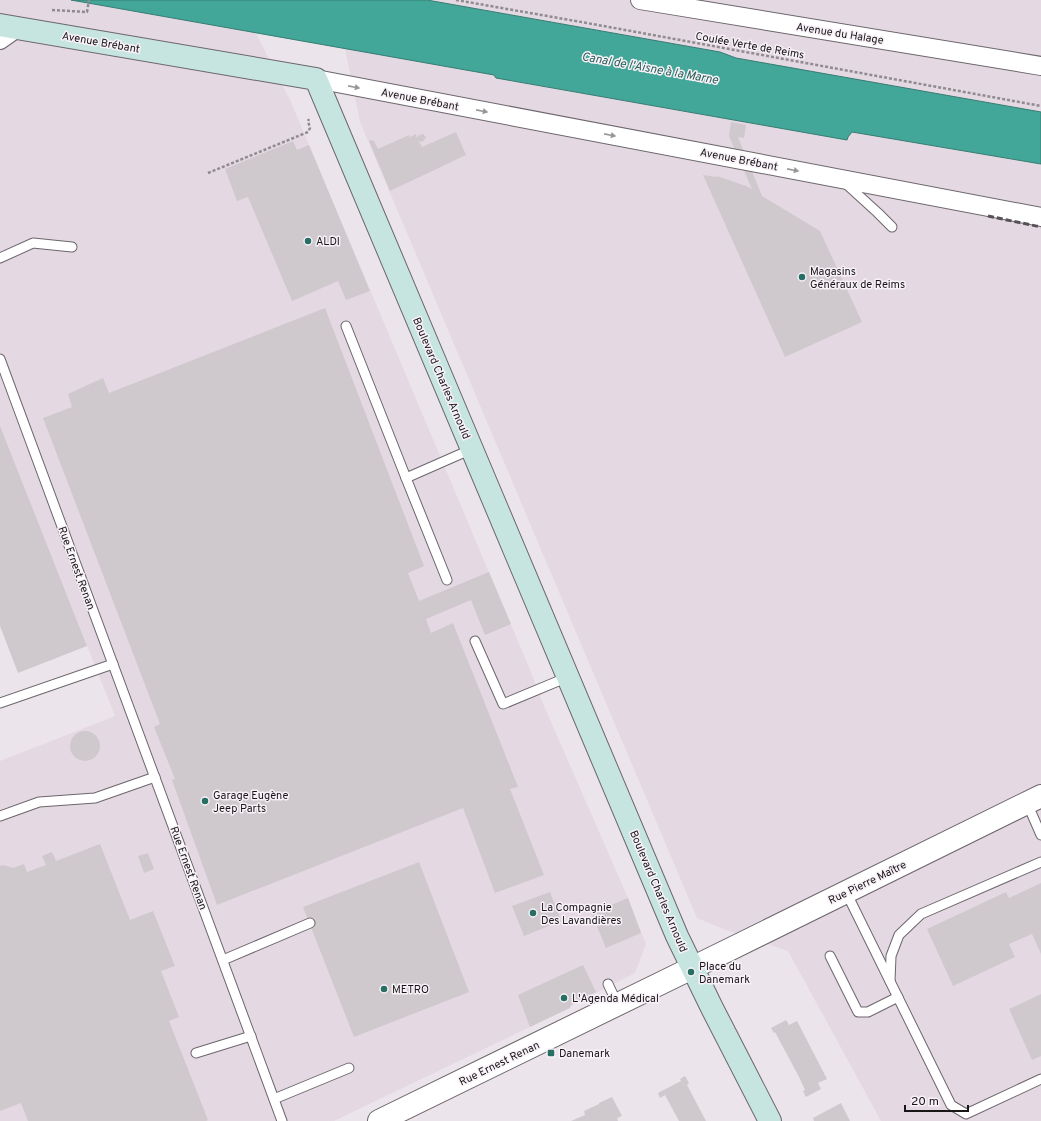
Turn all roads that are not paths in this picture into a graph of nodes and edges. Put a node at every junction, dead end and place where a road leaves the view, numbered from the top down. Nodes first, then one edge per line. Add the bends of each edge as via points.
1 (640, 0) edge
2 (6, 31) edge
3 (1041, 66) edge
4 (316, 79) junction
5 (840, 179) junction
6 (1041, 217) edge
7 (892, 227) dead end
8 (72, 247) dead end
9 (0, 258) edge
10 (346, 326) dead end
11 (0, 359) edge
12 (472, 449) junction
13 (406, 478) junction
14 (447, 580) dead end
15 (475, 641) dead end
16 (113, 664) junction
17 (568, 677) junction
18 (0, 703) edge
19 (155, 777) junction
20 (1034, 800) edge
21 (0, 816) edge
22 (1041, 835) edge
23 (1041, 862) edge
24 (846, 892) junction
25 (310, 923) dead end
26 (830, 956) dead end
27 (223, 960) junction
28 (692, 968) junction
29 (890, 982) junction
30 (608, 984) dead end
31 (898, 997) junction
32 (618, 1005) junction
33 (251, 1036) junction
34 (196, 1053) dead end
35 (349, 1068) dead end
36 (1041, 1079) edge
37 (274, 1099) junction
38 (282, 1121) edge
39 (379, 1121) edge
40 (770, 1121) edge

1 - 3 street, Avenue du Halage
2 - 4 main road, Avenue Brébant
4 -> 5 street, Avenue Brébant
4 - 12 main road, Boulevard Charles Arnould
5 - 6 street, Avenue Brébant
5 - 7 lane
8 - 9 lane via 33,243
10 - 13 lane
11 - 16 lane, Rue Ernest Renan
12 - 13 lane
12 - 17 main road, Boulevard Charles Arnould
13 - 14 lane
15 - 17 lane via 503,704
16 - 18 lane
16 - 19 lane, Rue Ernest Renan
17 - 28 main road, Boulevard Charles Arnould
19 - 21 lane via 95,798 39,802
19 - 27 lane, Rue Ernest Renan
20 - 22 lane
20 - 24 street, Rue Pierre Maître
23 - 29 lane via 920,914 899,935 891,956
24 - 28 street, Rue Pierre Maître
24 - 29 lane
25 - 27 lane
26 - 31 lane via 858,1012 868,1012
27 - 33 lane, Rue Ernest Renan
28 - 32 street, Rue Ernest Renan
28 - 40 main road, Boulevard Charles Arnould
29 - 31 lane
30 - 32 lane
31 - 36 lane via 951,1106 966,1114
32 - 39 street, Rue Ernest Renan
33 - 34 lane
33 - 37 lane, Rue Ernest Renan
35 - 37 lane
37 - 38 lane, Rue Ernest Renan

